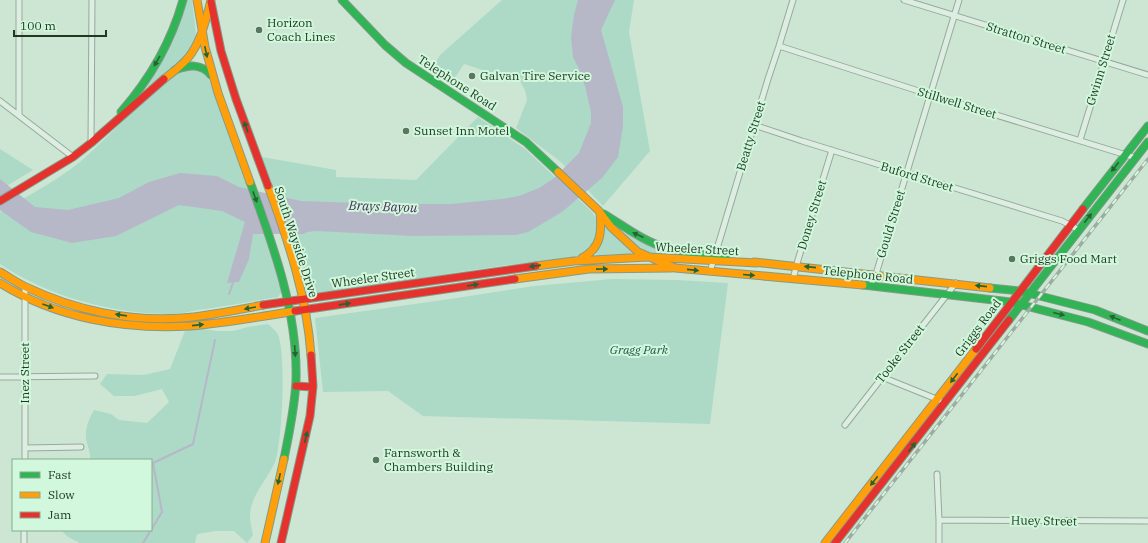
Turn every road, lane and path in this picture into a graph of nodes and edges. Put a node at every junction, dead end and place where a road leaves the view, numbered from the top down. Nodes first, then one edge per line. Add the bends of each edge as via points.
1 (19, 0) edge
2 (92, 0) edge
3 (183, 0) edge
4 (197, 0) edge
5 (211, 0) edge
6 (342, 0) edge
7 (793, 0) edge
8 (904, 0) edge
9 (959, 0) edge
10 (1123, 0) edge
11 (955, 16) junction
12 (202, 33) junction
13 (779, 46) junction
14 (1104, 62) junction
15 (175, 70) junction
16 (1148, 75) edge
17 (212, 76) junction
18 (931, 95) junction
19 (0, 101) edge
20 (19, 115) junction
21 (115, 121) junction
22 (754, 125) junction
23 (1148, 126) edge
24 (1080, 140) junction
25 (1148, 142) edge
26 (91, 143) junction
27 (832, 150) junction
28 (1125, 155) junction
29 (72, 157) junction
30 (1136, 158) junction
31 (907, 173) junction
32 (0, 201) edge
33 (600, 212) junction
34 (1070, 225) junction
35 (1079, 230) junction
36 (648, 257) junction
37 (714, 258) junction
38 (574, 261) junction
39 (796, 266) junction
40 (675, 268) junction
41 (0, 272) edge
42 (710, 272) junction
43 (876, 274) junction
44 (793, 279) junction
45 (0, 283) edge
46 (956, 283) junction
47 (870, 286) junction
48 (25, 287) junction
49 (1020, 291) junction
50 (1030, 293) junction
51 (947, 294) junction
52 (25, 298) junction
53 (304, 299) junction
54 (288, 301) junction
55 (1011, 302) junction
56 (1022, 304) junction
57 (306, 310) junction
58 (97, 312) junction
59 (290, 312) junction
60 (182, 318) junction
61 (96, 321) junction
62 (182, 327) junction
63 (1148, 331) edge
64 (1148, 344) edge
65 (25, 376) junction
66 (96, 376) dead end
67 (0, 377) edge
68 (882, 377) junction
69 (296, 386) junction
70 (313, 387) junction
71 (937, 399) junction
72 (945, 403) junction
73 (845, 425) dead end
74 (82, 447) dead end
75 (25, 448) junction
76 (25, 459) edge
77 (937, 474) dead end
78 (939, 520) junction
79 (1148, 522) edge
80 (24, 531) edge
81 (24, 543) edge
82 (265, 543) edge
83 (281, 543) edge
84 (825, 543) edge
85 (835, 543) edge
86 (939, 543) edge

1 - 20 street
2 - 26 street
3 -> 21 main road via 171,36 160,57 139,91
4 - 12 main road, South Wayside Drive
5 - 12 main road via 206,26
53 -> 5 main road, South Wayside Drive via 294,263 225,67
6 - 33 main road, Telephone Road via 406,63 526,142
7 - 13 street, Beatty Street
8 - 11 street, Stratton Street
9 - 11 street, Gould Street
10 - 14 street, Gwinn Street
11 - 14 street, Stratton Street
11 - 18 street, Gould Street
12 - 15 main road via 192,53
12 -> 17 main road, South Wayside Drive
13 - 18 street, Stillwell Street
13 - 22 street, Beatty Street
14 - 16 street, Stratton Street
14 - 24 street, Gwinn Street
15 - 17 main road via 194,65 203,67
15 - 21 main road
17 -> 54 main road, South Wayside Drive via 278,264
18 - 24 street, Stillwell Street
18 - 31 street, Gould Street
19 - 20 street
20 - 29 street
21 - 26 main road
22 - 27 street, Buford Street
22 - 37 street, Beatty Street
23 - 28 main road, Griggs Road
24 - 28 street, Stillwell Street
25 - 30 main road, Griggs Road
26 - 29 main road
27 - 31 street, Buford Street
27 - 39 street, Doney Street
28 - 30 street, Stillwell Street
28 -> 34 main road, Griggs Road
29 - 32 main road
35 -> 30 main road, Griggs Road
31 - 34 street, Buford Street
31 - 43 street, Gould Street
33 - 36 main road, Telephone Road via 624,240
37 -> 33 main road, Telephone Road via 666,247 632,233
33 - 38 main road via 600,237 595,248 588,256
34 - 35 street, Buford Street
34 - 49 main road, Griggs Road
35 - 50 main road, Griggs Road
36 - 37 main road, Wheeler Street
36 - 38 main road, Wheeler Street
36 - 40 main road, Telephone Road
37 - 39 main road, Telephone Road
37 - 42 street, Beatty Street
38 -> 53 main road, Wheeler Street
43 -> 39 main road, Telephone Road
39 - 44 street, Doney Street
40 -> 42 main road, Telephone Road
57 -> 40 main road, Wheeler Street via 546,274
41 - 48 main road, Wheeler Street
42 -> 44 main road, Telephone Road
43 - 46 main road, Telephone Road
43 - 47 street, Gould Street
44 - 47 main road, Telephone Road
45 - 52 main road, Wheeler Street
49 -> 46 main road, Telephone Road
46 - 51 street, Tooke Street
47 - 51 main road, Telephone Road
48 - 52 street, Inez Street
48 - 58 main road, Wheeler Street via 61,302
49 - 50 main road, Telephone Road
49 - 55 main road, Griggs Road
50 - 56 main road, Griggs Road
63 -> 50 main road, Telephone Road via 1095,310
51 - 55 main road, Telephone Road
51 - 68 street, Tooke Street
52 -> 61 main road, Wheeler Street
52 - 65 street, Inez Street
53 - 54 main road, Wheeler Street
53 - 57 main road, South Wayside Drive
54 - 59 main road, South Wayside Drive
54 -> 60 main road, Wheeler Street
55 - 56 main road, Telephone Road
55 -> 71 main road, Griggs Road
56 -> 64 main road, Telephone Road via 1088,322
56 - 72 main road, Griggs Road
57 - 59 main road, Wheeler Street
57 - 70 main road, South Wayside Drive
60 -> 58 main road, Wheeler Street via 140,318
58 - 61 main road
62 -> 59 main road, Wheeler Street
59 -> 69 main road, South Wayside Drive via 296,360
60 - 62 main road
61 - 62 main road, Wheeler Street via 140,327
65 - 66 street
65 - 67 street
65 - 75 street, Inez Street
68 - 71 street
68 - 73 street, Tooke Street
69 - 70 main road
69 -> 82 main road, South Wayside Drive via 287,445
83 -> 70 main road, South Wayside Drive via 310,419
71 - 72 street
71 -> 84 main road, Griggs Road
85 -> 72 main road, Griggs Road
74 - 75 street
75 - 76 street, Inez Street
77 - 78 street
78 - 79 street, Huey Street
78 - 86 street
80 - 81 street

